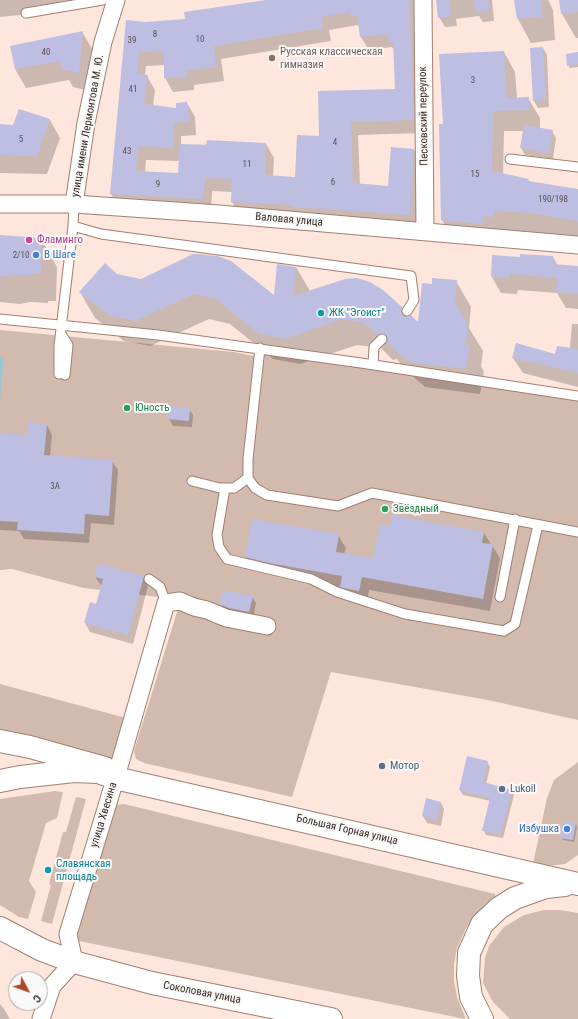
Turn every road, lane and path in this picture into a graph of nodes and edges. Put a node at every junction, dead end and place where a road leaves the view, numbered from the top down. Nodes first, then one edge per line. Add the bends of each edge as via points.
1 (103, 0) edge
2 (116, 0) edge
3 (423, 0) edge
4 (26, 13) dead end
5 (510, 159) dead end
6 (578, 167) edge
7 (0, 204) edge
8 (74, 204) junction
9 (73, 226) junction
10 (425, 231) junction
11 (578, 245) edge
12 (407, 311) dead end
13 (0, 319) edge
14 (61, 329) junction
15 (382, 339) dead end
16 (260, 348) junction
17 (373, 364) junction
18 (62, 375) dead end
19 (578, 396) edge
20 (248, 478) junction
21 (192, 481) dead end
22 (225, 488) junction
23 (515, 520) junction
24 (538, 525) junction
25 (578, 532) edge
26 (149, 579) dead end
27 (500, 597) dead end
28 (166, 603) junction
29 (267, 626) dead end
30 (0, 741) edge
31 (117, 774) junction
32 (0, 782) edge
33 (578, 875) edge
34 (578, 886) edge
35 (0, 928) edge
36 (74, 962) junction
37 (41, 1019) edge
38 (331, 1019) edge
39 (482, 1019) edge

1 - 4 lane
2 - 8 street, улица имени Лермонтова М. Ю. via 103,42 86,123
3 - 10 street, Песковский переулок
5 - 6 lane
7 - 8 street, Валовая улица
8 - 9 lane, улица имени Лермонтова М. Ю.
8 - 10 street, Валовая улица
9 - 12 lane via 101,234 410,276 414,300
9 - 14 lane, улица имени Лермонтова М. Ю.
10 - 11 street, Валовая улица
13 - 14 lane
14 - 16 lane via 158,335
14 - 18 lane, улица имени Лермонтова М. Ю.
15 - 17 lane via 374,347
16 - 17 lane
16 - 20 lane
17 - 19 lane
20 - 22 lane via 234,488
20 - 23 lane via 255,488 267,496 338,506 372,493
21 - 22 lane
22 - 24 lane via 217,535 219,547 227,559 311,578 337,592 405,614 504,631 515,624
23 - 24 lane
23 - 27 lane
24 - 25 lane
26 - 28 lane via 160,587
28 - 29 street via 180,601 226,618
28 - 31 street, улица Хвесина
30 - 31 main road via 30,747
31 - 32 main road via 74,771 20,777
31 - 33 main road via 519,866
31 - 34 main road, Большая Горная улица
31 - 36 street, улица Хвесина via 68,934
34 - 39 main road via 564,885 531,891 499,908 482,924 469,953 468,976 471,997
35 - 36 main road, Соколовая улица via 42,950
36 - 37 street via 52,986
36 - 38 main road, Соколовая улица via 152,983

